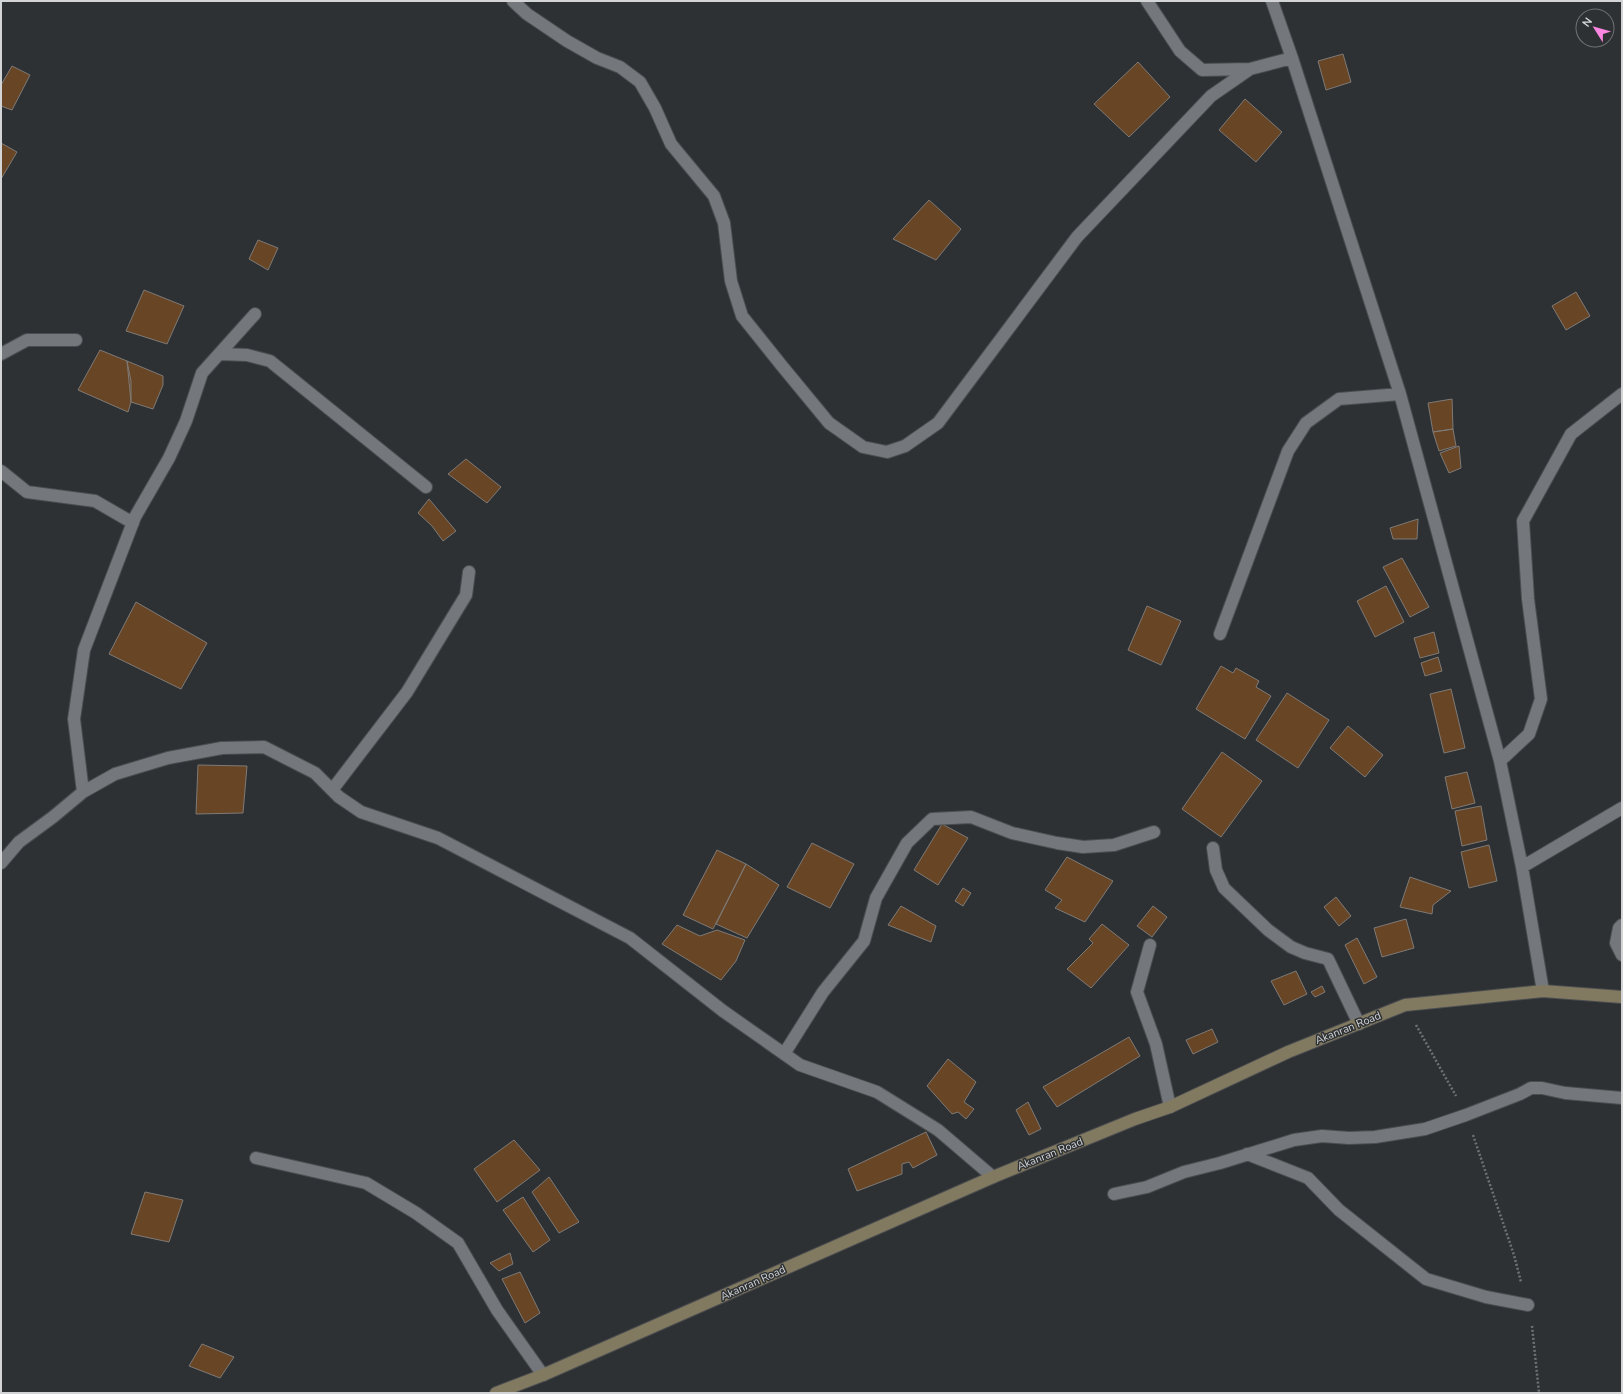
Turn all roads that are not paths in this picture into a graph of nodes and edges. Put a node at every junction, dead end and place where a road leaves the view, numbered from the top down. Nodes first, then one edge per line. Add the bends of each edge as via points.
1 (513, 1) edge
2 (1147, 1) edge
3 (1272, 1) edge
4 (1292, 58) junction
5 (1250, 69) junction
6 (255, 314) dead end
7 (76, 340) dead end
8 (1, 354) edge
9 (220, 354) junction
10 (1400, 394) junction
11 (1622, 394) edge
12 (1, 471) edge
13 (426, 487) dead end
14 (133, 523) junction
15 (469, 572) dead end
16 (1220, 634) dead end
17 (1500, 761) junction
18 (332, 790) junction
19 (83, 792) junction
20 (1622, 808) edge
21 (1154, 832) dead end
22 (1213, 848) dead end
23 (1, 863) edge
24 (1522, 867) junction
25 (1622, 925) edge
26 (1150, 945) dead end
27 (1622, 955) edge
28 (1544, 991) junction
29 (1622, 997) edge
30 (1359, 1024) junction
31 (784, 1054) junction
32 (1622, 1098) edge
33 (1170, 1107) junction
34 (1247, 1154) junction
35 (256, 1158) dead end
36 (993, 1177) junction
37 (1114, 1194) dead end
38 (1528, 1305) road end
39 (543, 1375) junction
40 (496, 1393) edge

1 - 5 street via 566,41 620,67 640,82 656,108 671,144 714,196 724,223 731,281 742,316 829,423 863,447 887,452 905,446 938,424 1076,237 1211,96
2 - 5 street via 1180,51 1202,70
3 - 4 street
4 - 5 street
4 - 10 street
6 - 9 street
7 - 8 street via 27,340
9 - 13 street via 247,355 270,361
9 - 14 street via 202,373 186,421 169,458
10 - 16 street via 1339,399 1306,422 1288,451
10 - 17 street
11 - 17 street via 1571,434 1523,521 1528,599 1541,700 1529,734
12 - 14 street via 26,492 95,501
14 - 19 street via 84,650 74,718
15 - 18 street via 466,595 407,692
17 - 24 street
18 - 19 street via 315,773 264,747 222,748 168,758 115,774
18 - 31 street via 362,812 438,838 630,938 723,1011
19 - 23 street via 19,842
20 - 24 street
21 - 31 street via 1114,845 1084,847 1012,833 971,817 932,819 907,843 876,898 864,941 823,992
22 - 30 street via 1216,870 1224,888 1268,930 1291,947 1328,959
24 - 28 street
25 - 27 street via 1616,943
26 - 33 street via 1137,992 1156,1044
28 - 29 main road, Akanran Road
28 - 30 main road, Akanran Road via 1405,1005
30 - 33 main road, Akanran Road via 1288,1052
31 - 36 street via 800,1065 877,1092 938,1130
32 - 34 street via 1531,1088 1425,1129 1349,1138 1322,1136 1294,1140
33 - 36 main road, Akanran Road
34 - 37 street via 1184,1172 1147,1187
34 - 38 street via 1308,1178 1339,1210 1426,1279
35 - 39 street via 366,1183 416,1213 458,1243 497,1310
36 - 39 main road, Akanran Road
39 - 40 main road, Akanran Road

